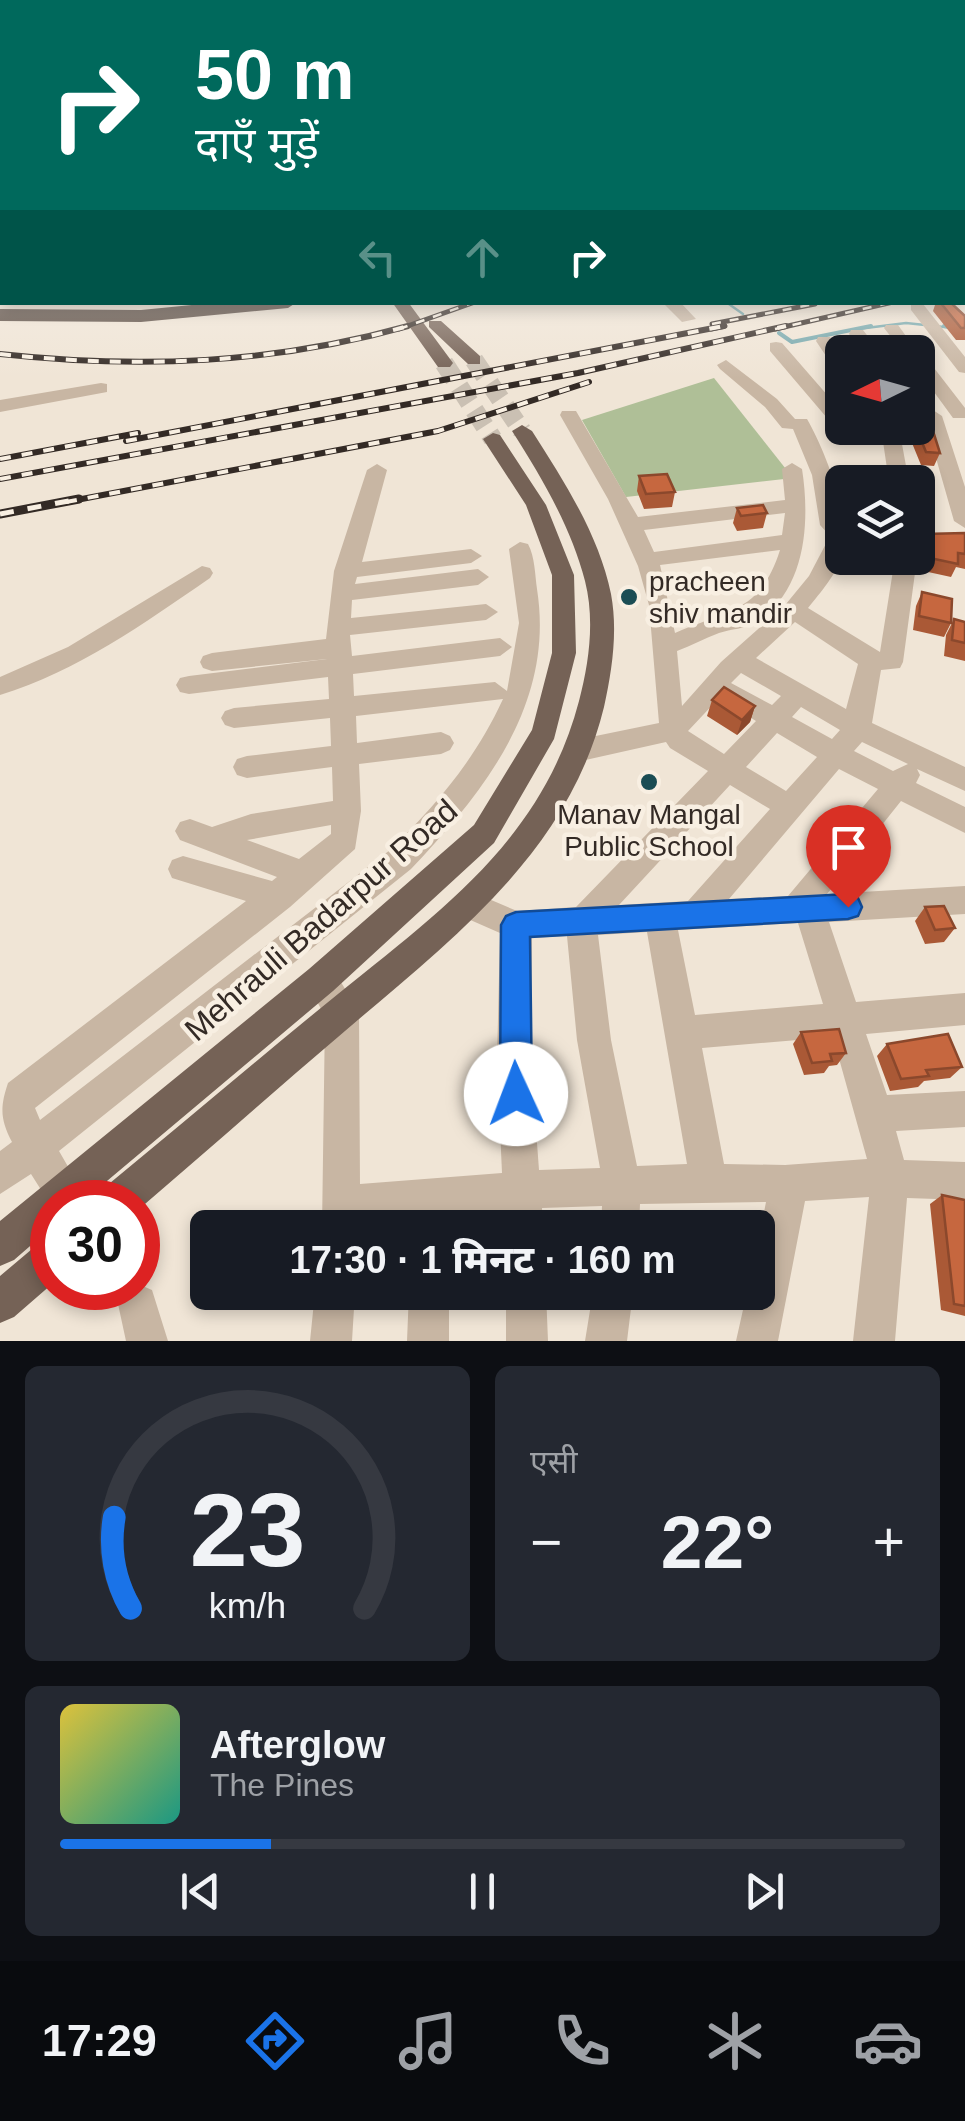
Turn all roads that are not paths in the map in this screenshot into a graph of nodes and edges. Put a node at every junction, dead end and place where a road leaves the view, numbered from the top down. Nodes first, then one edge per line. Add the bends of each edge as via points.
1 (86, 305) edge
2 (256, 305) edge
3 (673, 305) edge
4 (0, 311) edge
5 (418, 312) edge
6 (688, 319) dead end
7 (926, 319) dead end
8 (892, 328) dead end
9 (898, 335) edge
10 (776, 347) dead end
11 (726, 365) dead end
12 (965, 368) edge
13 (935, 380) edge
14 (102, 388) dead end
15 (825, 403) edge
16 (0, 406) edge
17 (963, 414) edge
18 (570, 415) dead end
19 (935, 415) edge
20 (825, 422) edge
21 (786, 424) junction
22 (932, 445) edge
23 (792, 469) dead end
24 (377, 470) dead end
25 (825, 492) edge
26 (798, 505) junction
27 (630, 525) junction
28 (960, 530) edge
29 (793, 536) junction
30 (825, 537) edge
31 (520, 549) dead end
32 (646, 560) junction
33 (825, 567) edge
34 (202, 573) dead end
35 (904, 575) edge
36 (343, 583) junction
37 (408, 586) junction
38 (794, 610) junction
39 (486, 612) dead end
40 (415, 620) junction
41 (339, 646) junction
42 (666, 646) junction
43 (500, 647) dead end
44 (420, 656) junction
45 (738, 660) junction
46 (871, 660) junction
47 (212, 662) dead end
48 (189, 685) dead end
49 (716, 685) junction
50 (0, 686) edge
51 (495, 692) dead end
52 (798, 694) junction
53 (344, 707) junction
54 (234, 718) dead end
55 (773, 719) junction
56 (858, 728) junction
57 (671, 729) junction
58 (441, 743) dead end
59 (581, 750) junction
60 (835, 754) junction
61 (345, 755) junction
62 (921, 759) junction
63 (247, 767) dead end
64 (727, 772) junction
65 (965, 780) edge
66 (897, 786) junction
67 (788, 806) junction
68 (347, 811) junction
69 (965, 821) edge
70 (183, 869) dead end
71 (306, 875) junction
72 (278, 897) junction
73 (965, 900) edge
74 (470, 905) junction
75 (802, 910) junction
76 (696, 914) junction
77 (660, 916) junction
78 (582, 924) junction
79 (516, 925) junction
80 (321, 980) junction
81 (965, 1009) edge
82 (342, 1012) junction
83 (842, 1020) junction
84 (684, 1034) junction
85 (965, 1109) edge
86 (875, 1114) junction
87 (36, 1146) junction
88 (0, 1175) edge
89 (890, 1179) junction
90 (57, 1180) edge
91 (77, 1180) edge
92 (144, 1180) edge
93 (965, 1181) edge
94 (709, 1182) junction
95 (785, 1184) junction
96 (622, 1187) junction
97 (524, 1209) edge
98 (342, 1210) edge
99 (495, 1210) edge
100 (621, 1210) edge
101 (30, 1220) edge
102 (0, 1246) edge
103 (30, 1277) edge
104 (0, 1303) edge
105 (334, 1310) edge
106 (429, 1310) edge
107 (526, 1310) edge
108 (610, 1310) edge
109 (331, 1341) edge
110 (428, 1341) edge
111 (527, 1341) edge
112 (606, 1341) edge
113 (757, 1341) edge
114 (874, 1341) edge

1 - 4 highway
2 - 4 highway via 141,316
3 - 6 street
5 - 5 main road via 413,333 453,364
7 - 12 street
8 - 9 street
10 - 15 street
11 - 21 street
13 - 17 street
14 - 16 street
17 - 19 street
18 - 27 street
20 - 21 street
21 - 25 street via 822,475
22 - 28 street
23 - 26 street
24 - 36 street
26 - 27 street
26 - 29 street
27 - 32 street
29 - 30 street
29 - 32 street
29 - 42 street via 762,606
31 - 87 street via 530,582 528,657 510,716 471,786 375,883
32 - 42 street
33 - 38 street
34 - 50 street via 68,656
35 - 46 street via 891,662
36 - 37 street
36 - 37 street via 474,567
36 - 41 street
37 - 40 street
38 - 45 street
38 - 46 street
39 - 40 street
40 - 41 street
40 - 44 street
41 - 44 street
41 - 47 street
41 - 48 street
41 - 53 street
42 - 57 street
43 - 44 street
45 - 49 street
45 - 52 street
46 - 56 street
49 - 55 street
49 - 57 street
51 - 53 street
52 - 55 street
52 - 56 street
53 - 54 street
53 - 61 street
55 - 60 street
55 - 64 street
56 - 60 street
56 - 62 street
57 - 59 street
57 - 64 street
58 - 61 street
59 - 74 main road via 548,816
59 - 80 main road, Mehrauli Badarpur Road via 603,631 597,583 579,533 502,436 563,575 564,654 545,732 484,834
60 - 66 street
60 - 67 street
61 - 63 street
61 - 68 street
62 - 65 street
62 - 66 street
64 - 67 street
64 - 78 street
66 - 69 street
66 - 75 street
67 - 76 street
68 - 71 street via 345,840
68 - 71 street via 200,835
70 - 72 street
71 - 72 street
72 - 87 street via 21,1096 14,1112
73 - 75 street
74 - 79 street
74 - 82 main road
75 - 76 street
75 - 83 street
76 - 77 street
77 - 78 street
77 - 84 street
78 - 79 street
78 - 96 street via 594,1040
79 - 97 street via 514,1062
80 - 82 street
80 - 91 main road, Mehrauli Badarpur Road
81 - 83 street
82 - 92 main road
82 - 98 street
83 - 84 street
83 - 86 street
84 - 94 street
85 - 86 street
86 - 89 street
87 - 88 street
87 - 90 street
89 - 93 street
89 - 95 street
89 - 114 street
94 - 95 street
94 - 96 street
95 - 113 street
96 - 97 street
96 - 100 street
97 - 99 street
101 - 102 main road, Mehrauli Badarpur Road
103 - 104 main road
105 - 109 street
106 - 110 street
107 - 111 street
108 - 112 street

